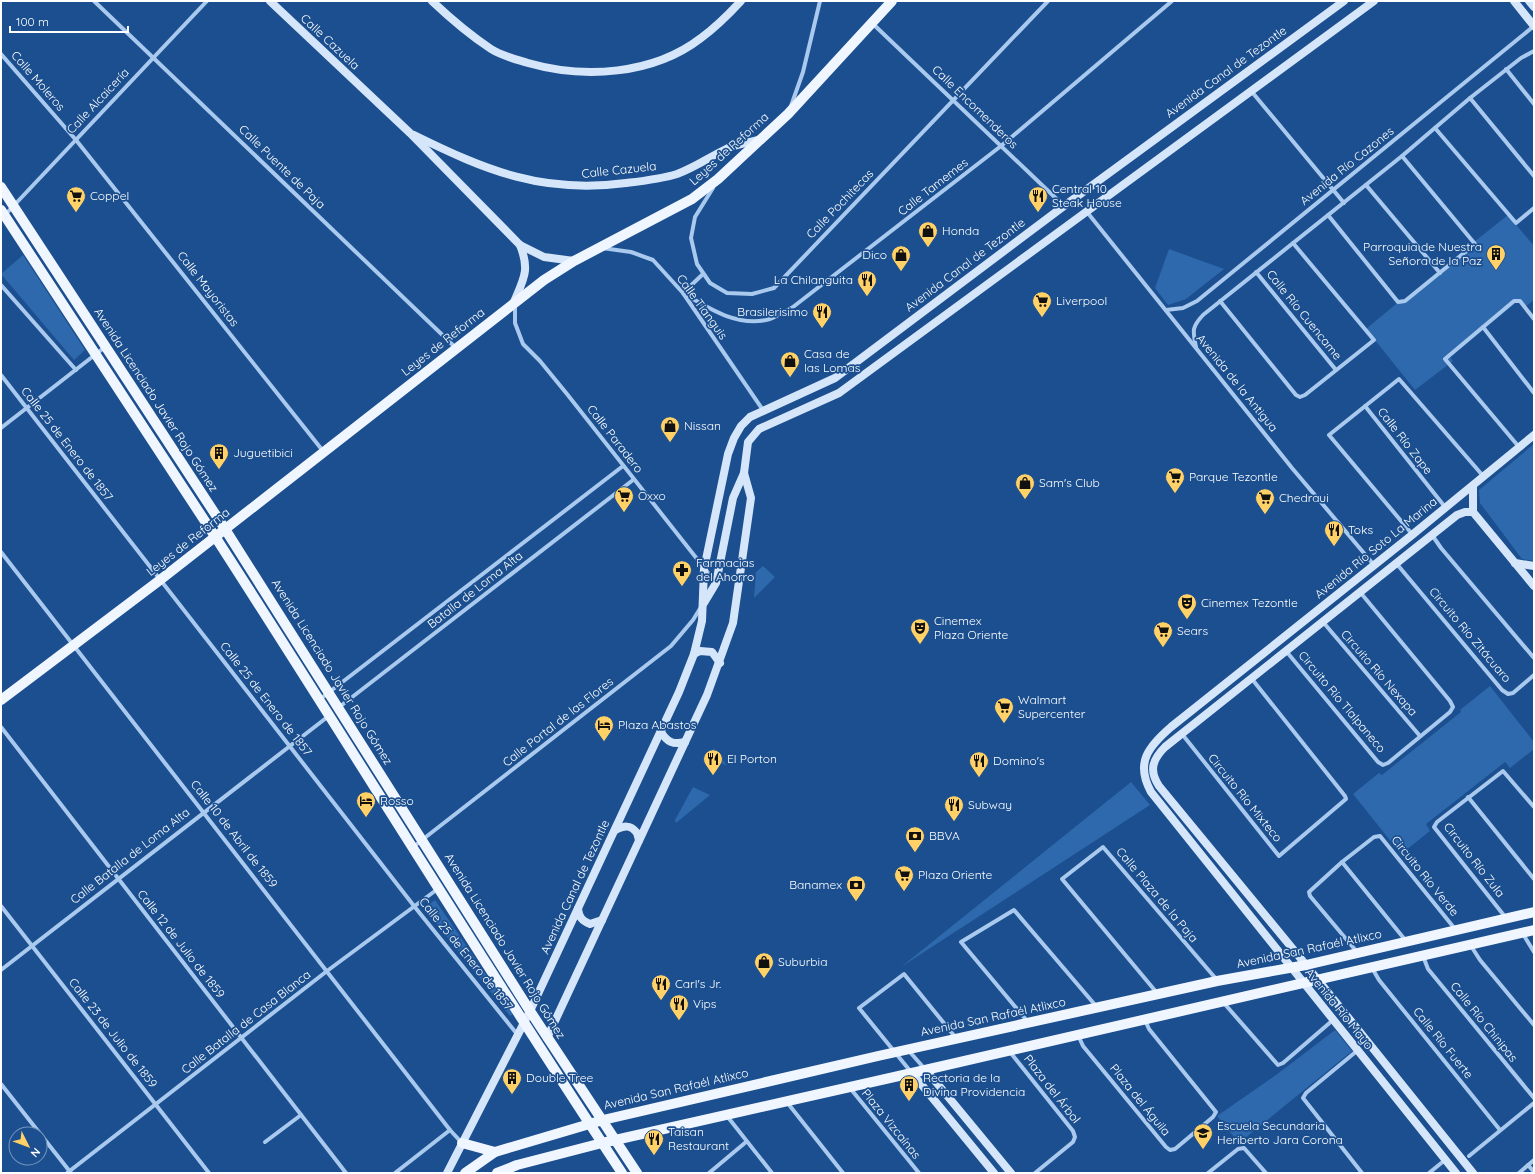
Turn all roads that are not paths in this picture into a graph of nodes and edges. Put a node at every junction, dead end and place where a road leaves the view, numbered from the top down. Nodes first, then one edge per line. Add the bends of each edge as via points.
1 (94, 1) edge
2 (207, 1) edge
3 (270, 1) edge
4 (432, 1) edge
5 (741, 1) edge
6 (820, 1) edge
7 (1048, 1) edge
8 (1172, 1) edge
9 (1344, 1) edge
10 (1374, 1) edge
11 (1529, 1) edge
12 (890, 2) edge
13 (1517, 2) edge
14 (1534, 7) edge
15 (872, 23) junction
16 (1534, 26) edge
17 (1534, 51) edge
18 (1, 54) edge
19 (153, 57) junction
20 (1506, 69) junction
21 (1252, 92) junction
22 (1470, 98) junction
23 (953, 100) junction
24 (1534, 104) edge
25 (788, 114) junction
26 (1435, 128) junction
27 (410, 133) junction
28 (761, 139) junction
29 (76, 140) junction
30 (1002, 146) junction
31 (1402, 156) junction
32 (1534, 176) edge
33 (718, 178) junction
34 (1366, 185) junction
35 (1, 187) edge
36 (1333, 189) junction
37 (1344, 203) junction
38 (14, 206) junction
39 (1064, 206) junction
40 (1534, 208) edge
41 (1087, 212) junction
42 (3, 213) edge
43 (1328, 215) junction
44 (1293, 243) junction
45 (520, 245) junction
46 (602, 248) junction
47 (574, 261) junction
48 (1256, 272) junction
49 (1440, 273) junction
50 (703, 274) junction
51 (1, 285) edge
52 (683, 293) junction
53 (1220, 301) junction
54 (514, 302) junction
55 (1166, 310) junction
56 (1534, 319) edge
57 (1483, 327) junction
58 (106, 347) junction
59 (1196, 347) junction
60 (456, 348) junction
61 (96, 354) junction
62 (76, 370) junction
63 (1336, 370) junction
64 (1, 375) edge
65 (1534, 393) edge
66 (1365, 406) junction
67 (27, 408) junction
68 (763, 410) junction
69 (1, 428) edge
70 (1534, 435) edge
71 (1519, 447) junction
72 (323, 452) junction
73 (623, 466) junction
74 (744, 473) junction
75 (1484, 477) junction
76 (634, 480) junction
77 (1473, 486) junction
78 (1446, 508) junction
79 (1473, 512) junction
80 (225, 529) junction
81 (1412, 535) junction
82 (1432, 535) junction
83 (215, 537) junction
84 (1, 552) edge
85 (1396, 563) junction
86 (1515, 563) junction
87 (1374, 565) junction
88 (1534, 566) edge
89 (704, 569) junction
90 (160, 580) junction
91 (716, 583) junction
92 (1534, 586) edge
93 (1360, 592) junction
94 (704, 603) junction
95 (1323, 622) junction
96 (75, 646) junction
97 (1286, 651) junction
98 (694, 654) junction
99 (1534, 658) edge
100 (720, 663) junction
101 (1534, 675) edge
102 (1252, 679) junction
103 (329, 692) junction
104 (1, 700) edge
105 (319, 700) junction
106 (339, 708) junction
107 (329, 716) junction
108 (1, 727) edge
109 (661, 732) junction
110 (1182, 734) junction
111 (1420, 736) junction
112 (1156, 740) joint
113 (685, 742) junction
114 (290, 746) junction
115 (1165, 747) joint
116 (1468, 797) junction
117 (1534, 806) edge
118 (204, 812) junction
119 (615, 830) junction
120 (422, 840) junction
121 (639, 840) junction
122 (413, 847) junction
123 (1342, 862) junction
124 (118, 879) junction
125 (1534, 879) edge
126 (439, 888) junction
127 (1, 906) edge
128 (414, 906) junction
129 (578, 909) junction
130 (1534, 912) edge
131 (1507, 918) junction
132 (602, 920) junction
133 (1455, 930) junction
134 (1534, 930) edge
135 (1522, 933) junction
136 (1406, 941) junction
137 (1470, 944) junction
138 (32, 946) junction
139 (1534, 952) edge
140 (1358, 953) junction
141 (1423, 956) junction
142 (1306, 965) junction
143 (1291, 968) junction
144 (1372, 968) junction
145 (1, 970) edge
146 (328, 971) junction
147 (1318, 980) junction
148 (1217, 981) junction
149 (1303, 983) junction
150 (1158, 994) junction
151 (1222, 1002) junction
152 (1097, 1008) junction
153 (530, 1011) junction
154 (1145, 1020) junction
155 (1333, 1020) junction
156 (524, 1023) junction
157 (1029, 1023) junction
158 (1534, 1025) edge
159 (1077, 1034) junction
160 (518, 1035) junction
161 (547, 1038) junction
162 (956, 1038) junction
163 (242, 1039) junction
164 (908, 1049) junction
165 (1008, 1050) junction
166 (1358, 1050) junction
167 (894, 1052) junction
168 (926, 1070) junction
169 (912, 1073) junction
170 (1, 1084) edge
171 (849, 1087) junction
172 (1534, 1098) edge
173 (786, 1101) junction
174 (1534, 1103) edge
175 (156, 1105) junction
176 (301, 1115) junction
177 (726, 1116) junction
178 (602, 1120) junction
179 (590, 1124) junction
180 (450, 1130) junction
181 (1500, 1130) junction
182 (615, 1140) junction
183 (265, 1142) dead end
184 (602, 1142) junction
185 (746, 1142) junction
186 (462, 1143) junction
187 (495, 1152) junction
188 (1469, 1156) dead end
189 (1445, 1160) junction
190 (1534, 1160) edge
191 (1528, 1165) junction
192 (69, 1172) edge
193 (1534, 1172) edge
194 (209, 1173) edge
195 (346, 1173) edge
196 (395, 1173) edge
197 (446, 1173) edge
198 (465, 1173) edge
199 (498, 1173) edge
200 (622, 1173) edge
201 (637, 1173) edge
202 (709, 1173) edge
203 (772, 1173) edge
204 (843, 1173) edge
205 (919, 1173) edge
206 (994, 1173) edge
207 (1011, 1173) edge
208 (1035, 1173) edge
209 (1208, 1173) edge
210 (1266, 1173) edge
211 (1362, 1173) edge
212 (1429, 1173) edge
213 (1456, 1173) edge
214 (1473, 1173) edge
215 (1519, 1173) edge

1 - 19 street, Calle Puente de Paja
2 - 19 street, Calle Alcaicería
3 - 27 main road, Calle Cazuela
4 - 5 main road via 491,49 504,55 548,69 612,72 646,65 675,54 701,39
6 - 25 street via 803,72
7 - 23 street, Calle Pochitecas
8 - 30 street, Calle Tamemes
9 - 39 main road, Avenida Canal de Tezontle
10 - 21 main road, Avenida Canal de Tezontle
11 - 14 main road
12 - 15 main road, Leyes de Reforma
13 - 16 main road
15 - 23 street, Calle Encomenderos
15 - 25 main road, Leyes de Reforma
16 - 36 street, Avenida Río Cazones
17 - 20 street
18 - 29 street, Calle Moleros
19 - 29 street, Calle Alcaicería
19 - 60 street, Calle Puente de Paja
20 - 22 street
20 - 24 street
21 - 36 street
21 - 41 main road, Avenida Canal de Tezontle
22 - 26 street
22 - 32 street
23 - 30 street, Calle Encomenderos
23 - 50 street, Calle Pochitecas via 774,288 752,294 726,293 710,283
25 - 28 main road, Leyes de Reforma
26 - 31 street
26 - 40 street via 1516,223
27 - 28 main road, Calle Cazuela via 485,168 518,177 579,187 608,186 676,174 703,163 729,148
27 - 45 main road, Calle Cazuela
28 - 33 main road, Leyes de Reforma
29 - 38 street, Calle Alcaicería
29 - 72 street, Calle Mayoristas
30 - 39 street, Calle Encomenderos
30 - 52 street, Calle Tamemes via 793,307 770,319 746,320 718,314
31 - 34 street
31 - 49 street via 1475,244
33 - 46 main road, Leyes de Reforma via 692,199
33 - 50 street, Calle Pochitecas via 695,217 691,238 697,264
34 - 37 street
34 - 49 street
35 - 38 main road, Avenida Licenciado Javier Rojo Gómez
36 - 37 street
36 - 55 street, Avenida Río Cazones via 1196,301 1183,308
37 - 43 street
38 - 42 street, Calle Alcaicería
38 - 58 main road, Avenida Licenciado Javier Rojo Gómez
39 - 68 main road, Avenida Canal de Tezontle via 834,378
41 - 55 street, Avenida de la Antigua
41 - 74 main road, Avenida Canal de Tezontle via 839,393 759,429 748,442
42 - 61 main road, Avenida Licenciado Javier Rojo Gómez
43 - 44 street
43 - 49 street via 1398,302 1405,301
44 - 48 street
44 - 63 street via 1374,340
45 - 47 main road, Calle Cazuela via 544,257
45 - 54 main road, Calle Cazuela via 526,259 526,268
46 - 47 main road, Leyes de Reforma
46 - 52 street, Calle Tianguis via 631,252 653,260
47 - 54 main road, Leyes de Reforma
48 - 53 street
48 - 63 street, Calle Río Cuencame
50 - 52 street
51 - 62 street
52 - 68 street, Calle Tianguis
53 - 59 street via 1196,322 1192,331
53 - 63 street via 1296,395 1305,396
54 - 60 main road, Leyes de Reforma
54 - 73 street, Calle Paradero via 515,323 523,344 563,389
55 - 59 street, Avenida de la Antigua
56 - 57 street via 1517,300
57 - 65 street
57 - 71 street via 1446,359
58 - 61 street
58 - 80 main road, Avenida Licenciado Javier Rojo Gómez
59 - 87 street, Avenida de la Antigua via 1292,468
60 - 72 main road, Leyes de Reforma
61 - 62 street
61 - 83 main road, Avenida Licenciado Javier Rojo Gómez
62 - 67 street
64 - 67 street, Calle 25 de Enero de 1857
66 - 75 street via 1399,379
66 - 78 street, Calle Río Zape
66 - 81 street via 1329,434
67 - 69 street
67 - 90 street, Calle 25 de Enero de 1857
68 - 89 main road, Avenida Canal de Tezontle via 741,426 728,454
70 - 71 main road, Avenida Río Soto La Marina
71 - 75 main road, Avenida Río Soto La Marina
72 - 80 main road, Leyes de Reforma
73 - 76 street, Calle Paradero
73 - 103 street, Batalla de Loma Alta
74 - 91 main road, Avenida Canal de Tezontle via 733,498
74 - 100 main road, Avenida Canal de Tezontle via 751,498 744,556 734,623
75 - 77 main road, Avenida Río Soto La Marina
76 - 89 street, Calle Paradero
76 - 106 street, Batalla de Loma Alta
77 - 78 main road, Avenida Río Soto La Marina
77 - 79 main road
78 - 81 main road, Avenida Río Soto La Marina
79 - 82 main road, Avenida Río Soto La Marina via 1457,515
79 - 86 main road
80 - 83 main road, Leyes de Reforma
80 - 103 main road, Avenida Licenciado Javier Rojo Gómez
81 - 87 main road, Avenida Río Soto La Marina
82 - 85 main road, Avenida Río Soto La Marina
82 - 99 street
83 - 90 main road, Leyes de Reforma
83 - 105 main road, Avenida Licenciado Javier Rojo Gómez
84 - 96 street, Calle 10 de Abril de 1859
85 - 93 main road, Avenida Río Soto La Marina
85 - 101 street, Circuito Río Zitácuaro via 1502,690 1508,694 1513,693
86 - 88 main road
86 - 92 main road
87 - 112 main road, Avenida Río Soto La Marina via 1210,694
89 - 91 street, Calle Paradero
89 - 94 main road, Avenida Canal de Tezontle
90 - 96 main road, Leyes de Reforma
90 - 114 street, Calle 25 de Enero de 1857
91 - 94 main road, Avenida Canal de Tezontle
93 - 95 main road, Avenida Río Soto La Marina
93 - 111 street, Circuito Río Tlalpaneco via 1450,701 1450,712
94 - 98 main road, Avenida Canal de Tezontle
94 - 120 street, Calle Portal de las Flores via 671,646
95 - 97 main road, Avenida Río Soto La Marina
95 - 111 street, Circuito Río Nexapa
96 - 104 main road, Leyes de Reforma
96 - 118 street, Calle 10 de Abril de 1859
97 - 102 main road, Avenida Río Soto La Marina
97 - 111 street, Circuito Río Tlalpaneco via 1378,762 1383,765 1388,763
98 - 100 main road via 700,651 712,652
98 - 109 main road, Avenida Canal de Tezontle
100 - 113 main road, Avenida Canal de Tezontle
102 - 110 main road, Avenida Río Soto La Marina
102 - 110 street, Circuito Río Mixteco via 1346,799 1279,856
103 - 105 street, Batalla de Loma Alta
103 - 106 main road, Avenida Licenciado Javier Rojo Gómez
105 - 107 main road, Avenida Licenciado Javier Rojo Gómez
106 - 107 street, Batalla de Loma Alta
106 - 120 main road, Avenida Licenciado Javier Rojo Gómez
107 - 114 street, Calle Batalla de Loma Alta
107 - 122 main road, Avenida Licenciado Javier Rojo Gómez
108 - 124 street, Calle 12 de Julio de 1859
109 - 113 main road via 670,743
109 - 119 main road, Avenida Canal de Tezontle
110 - 115 main road, Avenida Río Soto La Marina
112 - 143 main road, Avenida Río Mayo via 1147,754 1143,767 1145,782
113 - 121 main road, Avenida Canal de Tezontle
114 - 118 street, Calle Batalla de Loma Alta
114 - 128 street, Calle 25 de Enero de 1857
115 - 142 main road, Avenida Río Mayo via 1158,753 1152,769 1156,782
116 - 117 street, Circuito Río Zula via 1503,771
116 - 125 street
116 - 131 street, Circuito Río Zula via 1434,826
118 - 124 street, Calle Batalla de Loma Alta
118 - 146 street, Calle 10 de Abril de 1859
119 - 121 main road via 629,826 637,833
119 - 129 main road, Avenida Canal de Tezontle
120 - 122 street, Calle Portal de las Flores
120 - 153 main road, Avenida Licenciado Javier Rojo Gómez
121 - 132 main road, Avenida Canal de Tezontle
122 - 126 main road, Avenida Licenciado Javier Rojo Gómez
123 - 133 street, Circuito Río Verde via 1374,837 1380,836
123 - 136 street
123 - 140 street, Circuito Río Verde via 1309,892
124 - 138 street, Calle Batalla de Loma Alta
124 - 163 street, Calle 12 de Julio de 1859
126 - 128 street, Calle Batalla de Casa Blanca
126 - 156 main road, Avenida Licenciado Javier Rojo Gómez
127 - 138 street, Calle 23 de Julio de 1859
128 - 146 street, Calle Batalla de Casa Blanca
128 - 160 street, Calle 25 de Enero de 1857
129 - 132 main road via 579,916 584,922 590,924
129 - 153 main road, Avenida Canal de Tezontle
130 - 131 main road, Avenida San Rafaél Atlixco
131 - 133 main road, Avenida San Rafaél Atlixco
132 - 161 main road, Avenida Canal de Tezontle
133 - 136 main road, Avenida San Rafaél Atlixco
134 - 135 main road
135 - 137 main road
135 - 139 street
136 - 140 main road, Avenida San Rafaél Atlixco
137 - 141 main road
137 - 158 street via 1480,960
138 - 145 street, Calle Batalla de Loma Alta
138 - 175 street, Calle 23 de Julio de 1859
140 - 142 main road, Avenida San Rafaél Atlixco
141 - 144 main road
141 - 172 street, Calle Río Chinipas via 1428,969
142 - 143 main road, Avenida San Rafaél Atlixco
142 - 147 main road, Avenida Río Mayo
143 - 148 main road, Avenida San Rafaél Atlixco
143 - 149 main road, Avenida Río Mayo
144 - 147 main road
144 - 181 street, Calle Río Fuerte
146 - 163 street, Calle Batalla de Casa Blanca
146 - 180 street, Calle 10 de Abril de 1859
147 - 149 main road
147 - 214 main road, Avenida Río Mayo
148 - 150 main road, Avenida San Rafaél Atlixco
148 - 150 street, Calle Plaza de la Paja via 1103,847 1062,879
149 - 151 main road
149 - 155 main road, Avenida Río Mayo
150 - 152 main road, Avenida San Rafaél Atlixco
151 - 154 main road
151 - 155 street via 1278,1065
152 - 157 main road, Avenida San Rafaél Atlixco
152 - 157 street via 1014,910 961,942
153 - 156 main road, Avenida Canal de Tezontle
153 - 161 main road, Avenida Licenciado Javier Rojo Gómez
154 - 159 main road
154 - 159 street, Plaza del Águila via 1149,1029 1216,1112 1170,1150 1083,1046
155 - 166 main road, Avenida Río Mayo
156 - 160 main road, Avenida Canal de Tezontle
156 - 179 main road, Avenida Licenciado Javier Rojo Gómez
157 - 162 main road, Avenida San Rafaél Atlixco
159 - 165 main road
160 - 186 main road, Avenida Canal de Tezontle
161 - 178 main road, Avenida Licenciado Javier Rojo Gómez
162 - 164 main road, Avenida San Rafaél Atlixco
162 - 167 street via 904,974 859,1008
163 - 175 street, Calle Batalla de Casa Blanca
163 - 176 street, Calle 12 de Julio de 1859
164 - 167 main road, Avenida San Rafaél Atlixco
164 - 168 street
165 - 168 main road
165 - 208 street, Plaza del Árbol via 1075,1136 1073,1142
166 - 189 main road, Avenida Río Mayo
166 - 211 street via 1303,1098
167 - 169 street
167 - 178 main road, Avenida San Rafaél Atlixco
168 - 169 main road
168 - 207 main road
169 - 171 main road
169 - 206 main road
170 - 192 street
171 - 173 main road
171 - 205 street, Plaza Vizcaínas
173 - 177 main road
173 - 204 street
174 - 181 street
175 - 192 street, Calle Batalla de Casa Blanca
175 - 194 street, Calle 23 de Julio de 1859
176 - 183 street
176 - 195 street, Calle 12 de Julio de 1859
177 - 182 main road
177 - 185 street
178 - 179 main road, Avenida San Rafaél Atlixco
178 - 182 main road, Avenida Licenciado Javier Rojo Gómez
179 - 184 main road, Avenida Licenciado Javier Rojo Gómez
179 - 187 main road, Avenida San Rafaél Atlixco
180 - 186 street, Calle 10 de Abril de 1859
180 - 196 street
181 - 188 street
182 - 184 main road
182 - 201 main road, Avenida Licenciado Javier Rojo Gómez
184 - 199 main road via 517,1165
184 - 200 main road, Avenida Licenciado Javier Rojo Gómez
185 - 202 street
185 - 203 street
186 - 187 main road
186 - 197 main road, Avenida Canal de Tezontle
187 - 198 main road, Avenida San Rafaél Atlixco
189 - 212 street
189 - 213 main road, Avenida Río Mayo
190 - 191 street
191 - 193 street
191 - 215 street
209 - 210 street via 1238,1149 1244,1148

